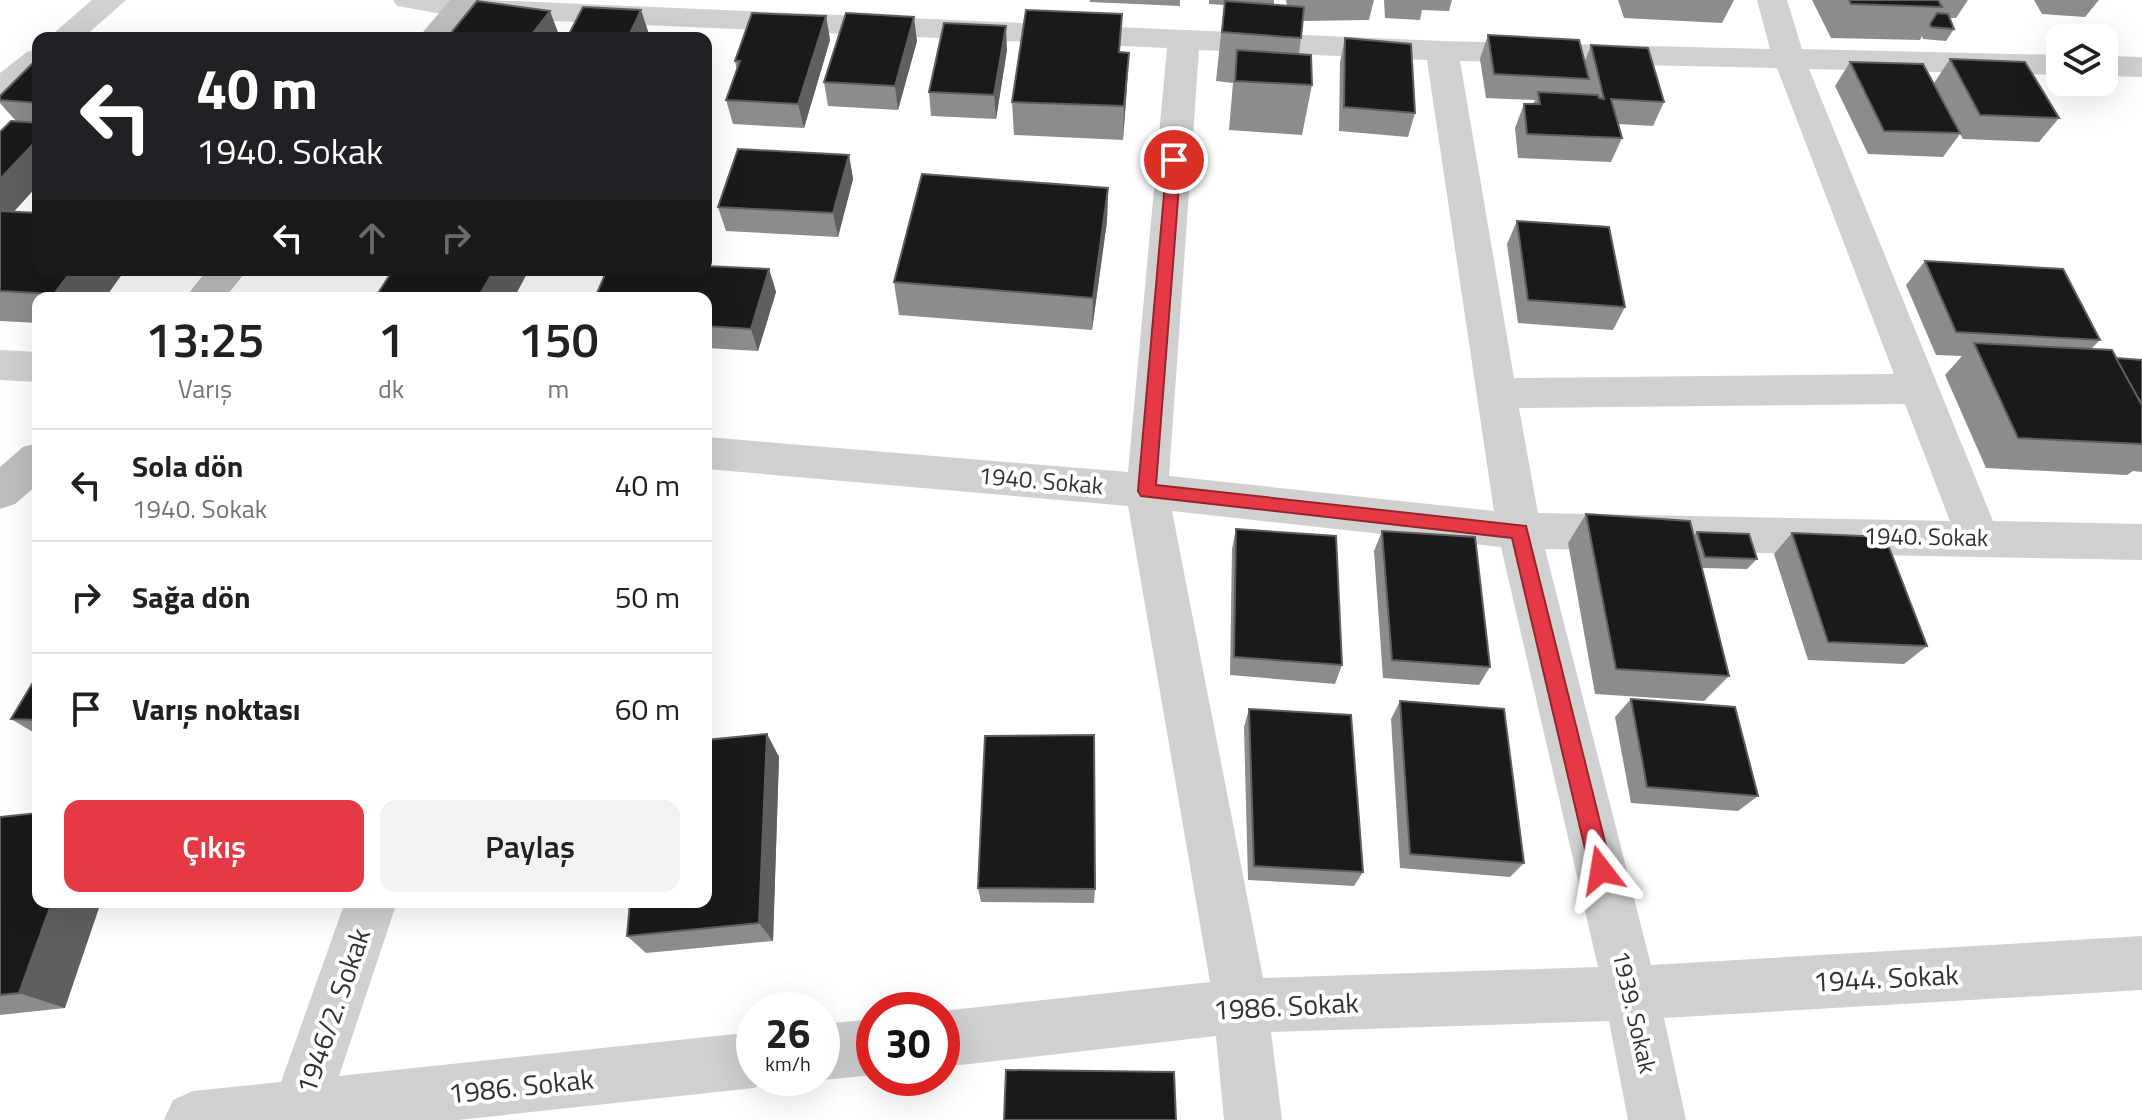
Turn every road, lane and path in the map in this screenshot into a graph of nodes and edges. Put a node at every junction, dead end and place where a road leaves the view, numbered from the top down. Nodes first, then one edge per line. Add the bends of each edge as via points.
1 (111, 0) edge
2 (408, 0) edge
3 (1772, 0) edge
4 (463, 4) edge
5 (71, 32) edge
6 (439, 32) edge
7 (1184, 40) junction
8 (1442, 51) junction
9 (1789, 59) junction
10 (32, 64) edge
11 (2046, 65) edge
12 (2118, 66) edge
13 (2142, 67) edge
14 (0, 89) edge
15 (223, 276) edge
16 (209, 292) edge
17 (0, 365) edge
18 (32, 367) edge
19 (1920, 389) junction
20 (1497, 393) junction
21 (712, 454) edge
22 (32, 464) edge
23 (1147, 491) junction
24 (0, 492) edge
25 (1519, 531) junction
26 (1978, 538) junction
27 (2142, 542) edge
28 (369, 908) edge
29 (2142, 963) edge
30 (1631, 993) junction
31 (1241, 1006) junction
32 (960, 1037) edge
33 (736, 1062) edge
34 (298, 1115) edge
35 (193, 1120) edge
36 (1253, 1120) edge
37 (1657, 1120) edge

1 - 5 street
2 - 4 street
3 - 9 street
4 - 6 street
4 - 7 street via 717,32
7 - 8 street
7 - 23 street
8 - 9 street
8 - 20 street, 1939. Sokak
9 - 11 street
9 - 19 street
10 - 14 street
12 - 13 street
15 - 16 street
17 - 18 street
19 - 20 street
19 - 26 street
20 - 25 street, 1939. Sokak
21 - 23 street, 1940. Sokak
22 - 24 street
23 - 25 street, 1940. Sokak
23 - 31 street
25 - 26 street, 1940. Sokak
25 - 30 street, 1939. Sokak
26 - 27 street, 1940. Sokak
28 - 34 street, 1946/2. Sokak
29 - 30 street, 1944. Sokak
30 - 31 street, 1986. Sokak
30 - 37 street, 1939. Sokak
31 - 32 street, 1986. Sokak
31 - 36 street
33 - 34 street, 1986. Sokak
34 - 35 street, 1986. Sokak

